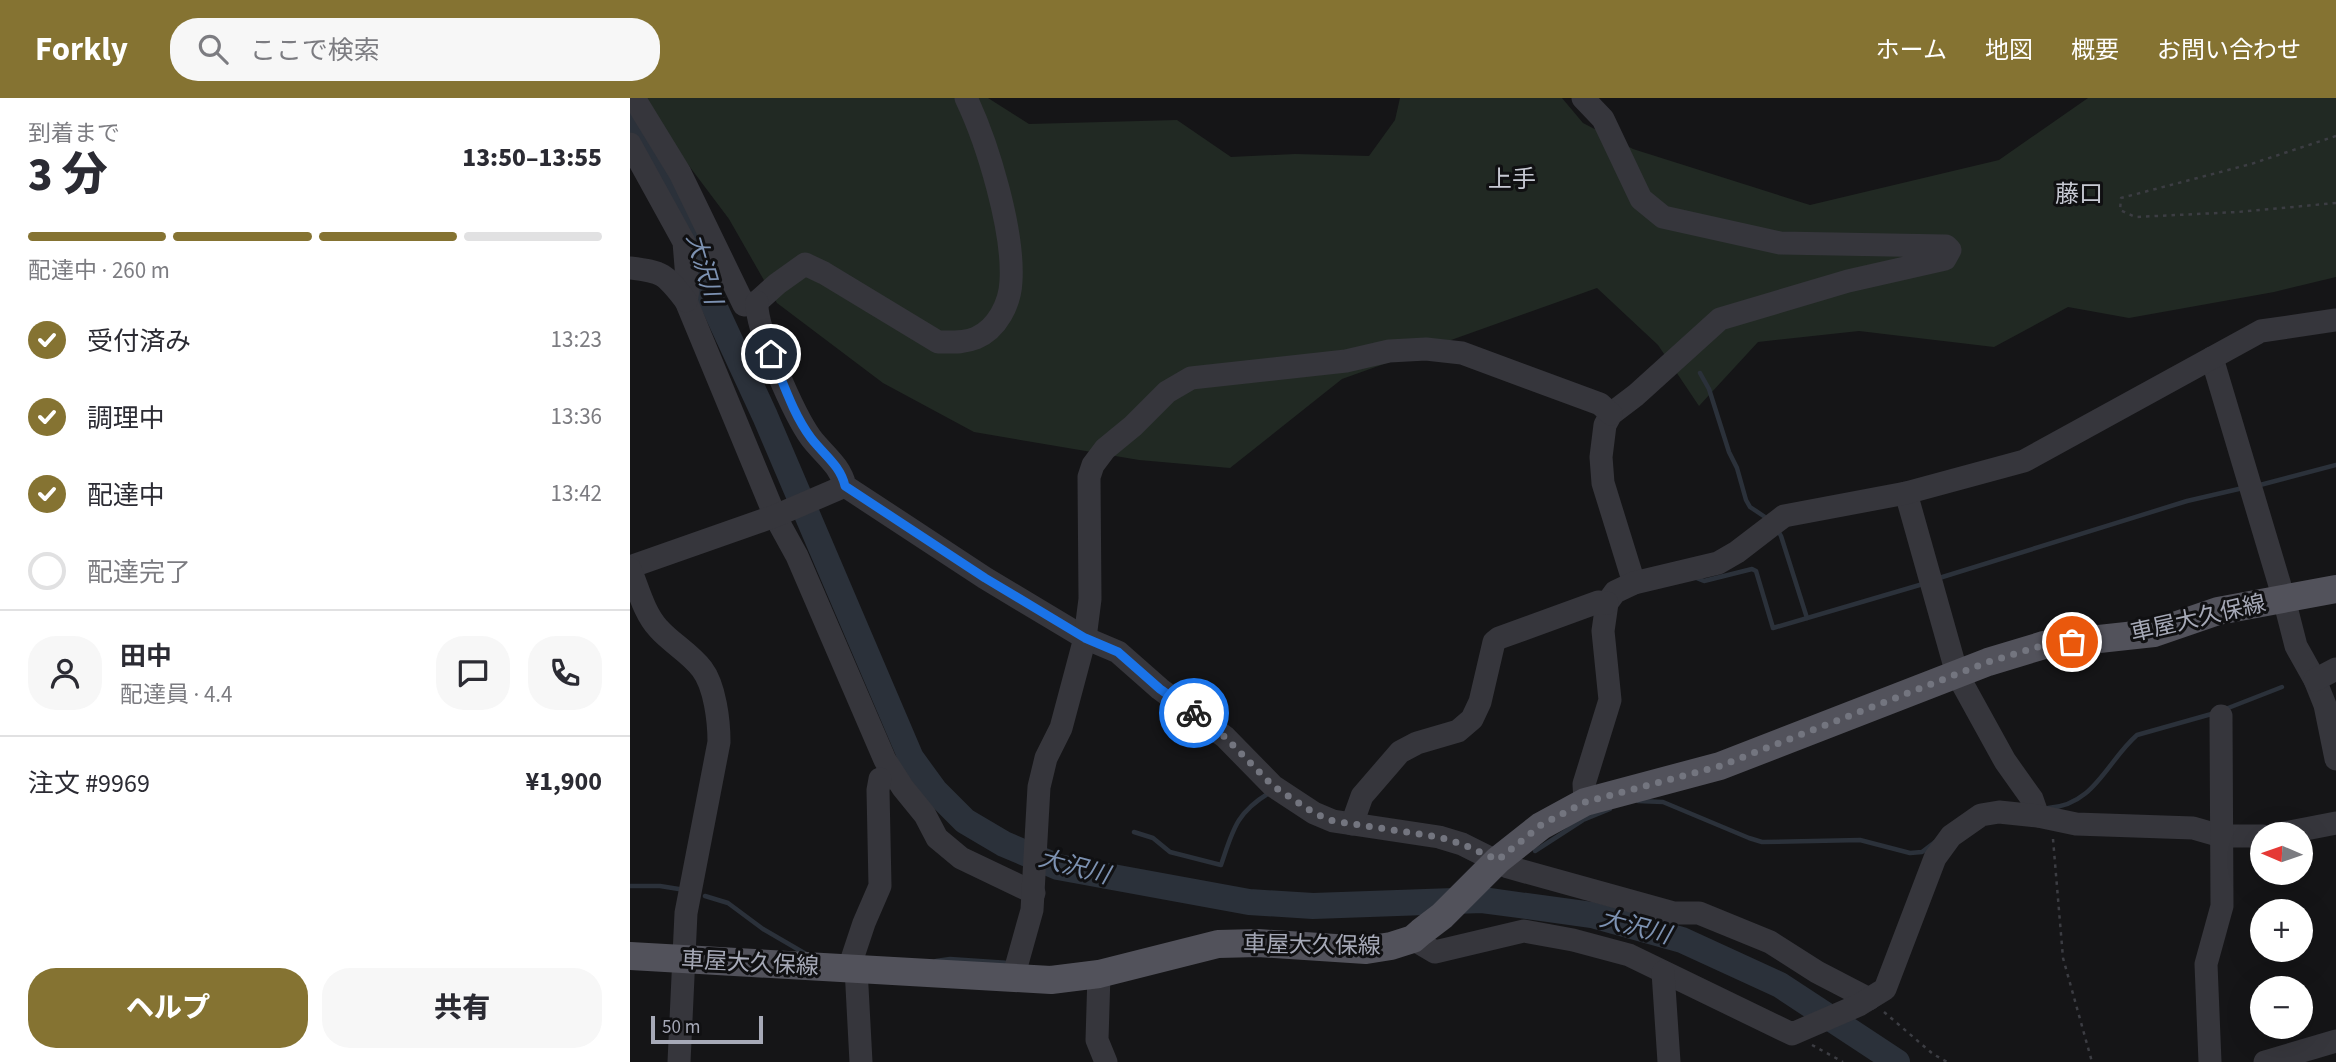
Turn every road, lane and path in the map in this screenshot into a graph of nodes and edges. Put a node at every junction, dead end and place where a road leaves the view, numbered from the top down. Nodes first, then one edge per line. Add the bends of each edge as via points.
1 (634, 98) edge
2 (967, 98) edge
3 (1583, 98) edge
4 (2336, 136) edge
5 (630, 144) edge
6 (2336, 203) edge
7 (630, 268) edge
8 (686, 301) junction
9 (757, 302) junction
10 (2336, 320) edge
11 (2212, 358) junction
12 (1611, 414) junction
13 (838, 489) junction
14 (1906, 493) junction
15 (779, 514) junction
16 (630, 568) edge
17 (1634, 583) junction
18 (2336, 589) edge
19 (2284, 599) junction
20 (1607, 603) junction
21 (1085, 638) junction
22 (2336, 669) edge
23 (1957, 674) junction
24 (2315, 680) junction
25 (2221, 716) dead end
26 (2336, 760) edge
27 (880, 779) dead end
28 (1585, 802) junction
29 (2045, 817) junction
30 (2336, 823) edge
31 (1352, 824) junction
32 (2314, 827) edge
33 (2221, 835) junction
34 (2250, 836) edge
35 (1493, 865) junction
36 (1034, 888) junction
37 (1417, 935) junction
38 (630, 956) edge
39 (683, 959) junction
40 (853, 968) junction
41 (1663, 972) junction
42 (1099, 974) junction
43 (1013, 978) junction
44 (1864, 1002) junction
45 (1796, 1033) junction
46 (2336, 1041) edge
47 (679, 1062) edge
48 (861, 1062) edge
49 (1106, 1062) edge
50 (1669, 1062) edge
51 (1843, 1062) edge
52 (1947, 1062) edge
53 (2092, 1062) edge
54 (2210, 1062) edge
55 (2265, 1062) edge

1 - 9 street via 680,173 744,305
2 - 9 street via 990,162 1010,256 1012,284 1004,311 991,328 976,338 938,342 805,264
3 - 12 street via 1602,119 1641,199 1663,217 1780,243 1946,246 1950,250 1945,259 1848,281 1720,319
4 - 6 path via 2121,198 2120,210 2135,217
5 - 8 street via 684,242
7 - 8 street via 658,271
8 - 15 street
9 - 13 street via 761,332 801,422 842,472
10 - 11 street via 2261,331
11 - 14 street via 2024,461
11 - 19 street
12 - 17 street via 1601,457 1603,483
12 - 21 street via 1600,404 1462,353 1426,349 1191,378 1167,392 1105,449 1093,466 1088,488 1090,599
13 - 15 street
13 - 21 street
14 - 17 street via 1784,516 1718,563
14 - 23 street
15 - 16 street
15 - 36 street via 894,775 937,838 961,858
16 - 39 street via 658,629 702,668 719,722
17 - 20 street via 1615,592
18 - 19 main road, 車屋大久保線
19 - 23 main road, 車屋大久保線 via 2218,611 2154,633 2044,645
19 - 24 street via 2296,646
20 - 28 street via 1603,631 1611,700 1584,784
20 - 31 street via 1598,602 1494,642 1472,719 1458,731 1399,752 1362,796
21 - 31 street via 1118,652 1225,737 1273,786 1314,813
21 - 36 street via 1061,728 1046,758 1039,787
22 - 24 street
23 - 28 main road, 車屋大久保線 via 1720,766
23 - 29 street via 2005,761
24 - 26 street
25 - 33 street
27 - 40 street via 880,886 864,923
28 - 35 main road, 車屋大久保線 via 1541,825
29 - 33 street via 2076,824 2193,828
29 - 44 street via 1999,812 1981,815 1943,844 1885,989
29 - 53 path via 2063,958
30 - 32 street
31 - 35 street via 1439,837 1462,844
33 - 34 street
33 - 54 street via 2222,906 2206,964
35 - 37 main road, 車屋大久保線
35 - 44 street via 1674,913 1699,913 1770,942
36 - 43 street
37 - 41 street via 1435,952 1524,931 1629,955
37 - 42 main road, 車屋大久保線 via 1366,950 1218,944
38 - 39 main road, 車屋大久保線
39 - 40 main road, 車屋大久保線
39 - 47 street
40 - 43 main road, 車屋大久保線
40 - 48 street
41 - 45 street
41 - 50 street
42 - 43 main road, 車屋大久保線 via 1051,980
42 - 49 street via 1097,1040
44 - 45 street
44 - 52 path
45 - 51 path
46 - 55 street

